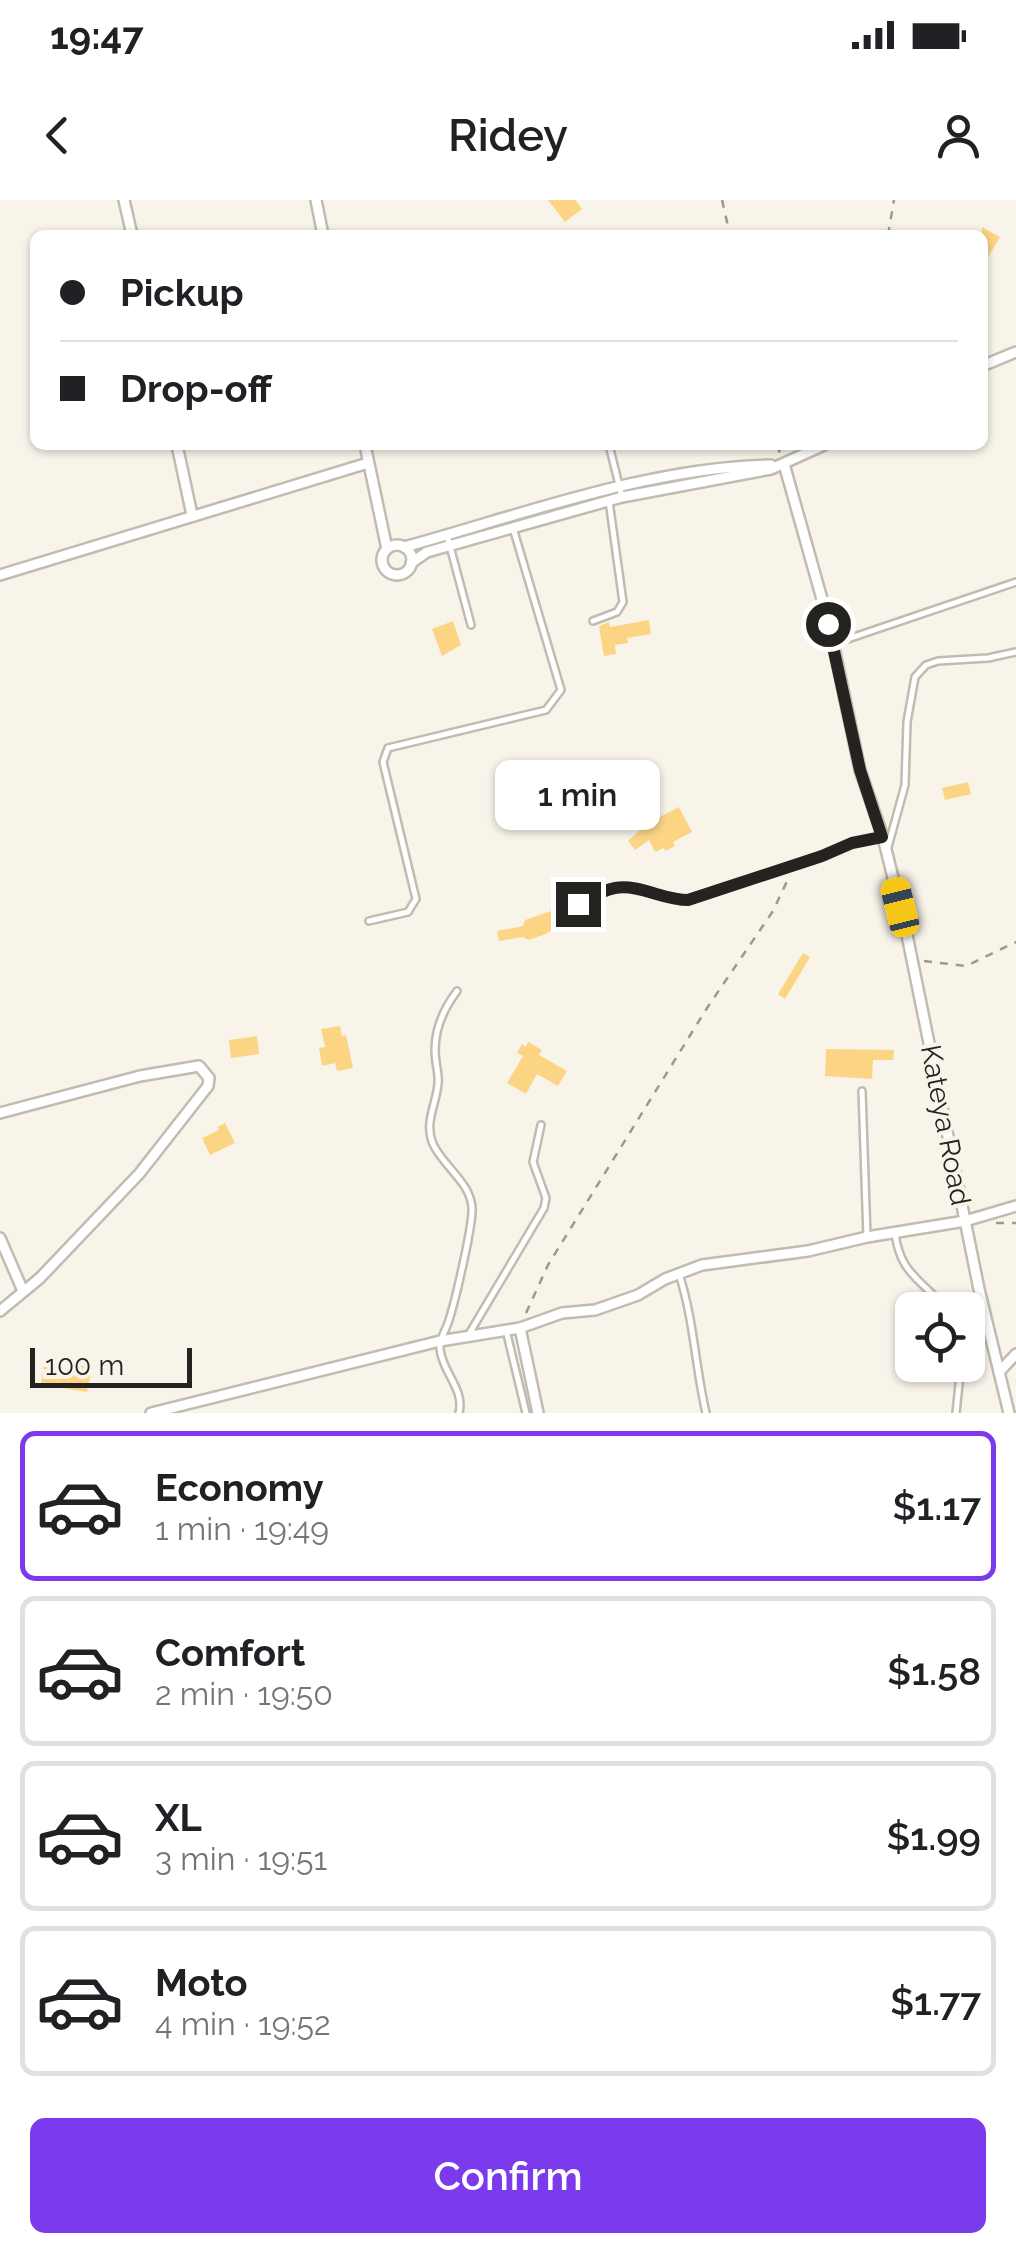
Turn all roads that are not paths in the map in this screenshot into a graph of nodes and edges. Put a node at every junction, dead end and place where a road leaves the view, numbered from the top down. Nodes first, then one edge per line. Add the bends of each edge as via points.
1 (124, 200) edge
2 (316, 200) edge
3 (131, 230) edge
4 (321, 230) edge
5 (1016, 352) edge
6 (988, 364) edge
7 (178, 450) edge
8 (366, 450) edge
9 (610, 450) edge
10 (813, 450) edge
11 (368, 462) junction
12 (784, 464) junction
13 (620, 492) junction
14 (609, 501) junction
15 (192, 515) junction
16 (513, 528) junction
17 (449, 540) junction
18 (387, 548) junction
19 (404, 548) junction
20 (411, 563) junction
21 (0, 575) edge
22 (1016, 582) edge
23 (593, 621) dead end
24 (472, 625) dead end
25 (833, 644) junction
26 (1016, 652) edge
27 (882, 837) junction
28 (886, 852) junction
29 (578, 904) dead end
30 (369, 921) dead end
31 (457, 991) dead end
32 (862, 1091) dead end
33 (0, 1113) edge
34 (541, 1125) dead end
35 (1016, 1206) edge
36 (965, 1221) junction
37 (894, 1232) junction
38 (867, 1236) junction
39 (0, 1238) edge
40 (678, 1273) junction
41 (22, 1291) junction
42 (928, 1292) edge
43 (0, 1311) edge
44 (520, 1328) junction
45 (506, 1330) junction
46 (467, 1336) junction
47 (440, 1341) junction
48 (1016, 1354) edge
49 (999, 1372) junction
50 (959, 1382) edge
51 (151, 1413) edge
52 (459, 1413) edge
53 (526, 1413) edge
54 (538, 1413) edge
55 (706, 1413) edge
56 (956, 1413) edge
57 (1008, 1413) edge

1 - 3 street
2 - 4 street
5 - 6 street
7 - 15 street
8 - 11 street
9 - 13 lane
10 - 12 street
11 - 15 street
11 - 18 street
12 - 13 street
12 - 13 street via 737,465
12 - 25 street, Kateya Road
13 - 14 street
13 - 17 street
14 - 16 street
14 - 23 lane via 622,602 617,612
15 - 21 street
16 - 17 street
16 - 30 lane via 561,690 546,710 388,748 383,762 416,899 408,912
17 - 19 street
17 - 20 street
17 - 24 lane
18 - 19 street
18 - 20 street via 382,565 392,574 404,573
19 - 20 street
22 - 25 lane
25 - 27 street, Kateya Road
26 - 28 lane via 938,660 915,677 905,785
27 - 28 street, Kateya Road
27 - 29 lane via 688,900 618,887
28 - 36 street, Kateya Road
31 - 47 lane via 436,1039 431,1139 473,1212
32 - 38 lane
33 - 41 street via 199,1066 209,1078 138,1174
34 - 46 lane via 533,1162 544,1208
35 - 36 street
36 - 37 street
36 - 49 street, Kateya Road
37 - 38 street
37 - 42 lane via 906,1271
38 - 40 street
39 - 41 street
40 - 44 street via 617,1304
40 - 55 lane
41 - 43 street
44 - 45 street
44 - 54 street
45 - 46 street
45 - 53 lane
46 - 47 street
47 - 51 street
47 - 52 lane
48 - 49 street
49 - 57 street, Kateya Road
50 - 56 lane

